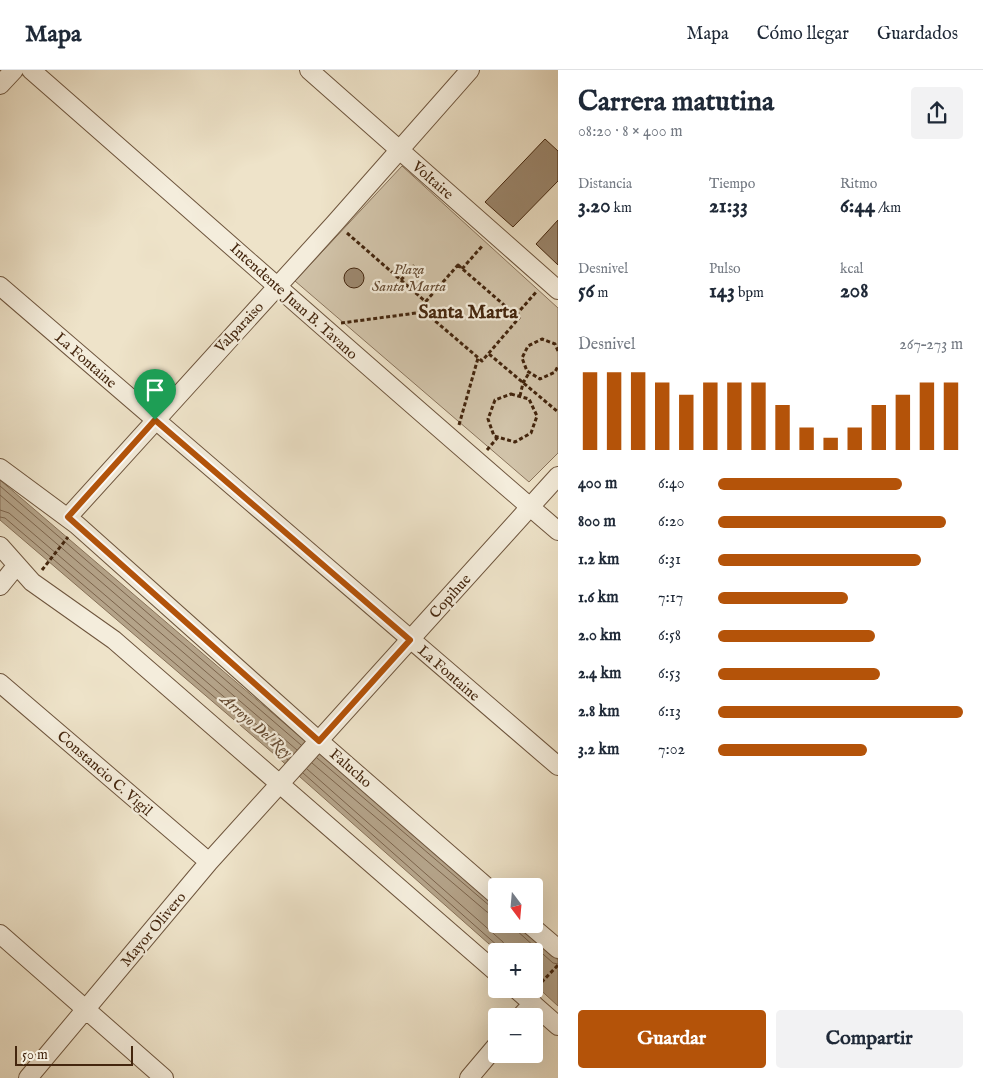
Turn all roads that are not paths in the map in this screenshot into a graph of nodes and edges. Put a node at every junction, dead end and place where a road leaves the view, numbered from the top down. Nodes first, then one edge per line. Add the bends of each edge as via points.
1 (14, 70) edge
2 (31, 70) edge
3 (308, 70) edge
4 (470, 70) edge
5 (0, 86) edge
6 (399, 150) junction
7 (552, 285) edge
8 (0, 286) edge
9 (278, 286) junction
10 (155, 420) junction
11 (0, 468) edge
12 (558, 476) edge
13 (530, 507) junction
14 (68, 517) junction
15 (558, 531) edge
16 (0, 546) edge
17 (17, 565) junction
18 (0, 586) edge
19 (410, 640) junction
20 (0, 683) edge
21 (317, 742) junction
22 (558, 766) edge
23 (284, 780) junction
24 (209, 862) junction
25 (488, 888) edge
26 (540, 933) edge
27 (0, 934) edge
28 (558, 949) edge
29 (488, 965) edge
30 (530, 1003) edge
31 (86, 1009) junction
32 (558, 1026) edge
33 (488, 1055) edge
34 (28, 1078) edge
35 (164, 1078) edge
36 (469, 1078) edge

1 - 5 street
2 - 9 street, Intendente Juan B. Tavano
3 - 6 street, Voltaire
4 - 6 street, Valparaiso
6 - 7 street, Voltaire
6 - 9 street, Valparaiso
8 - 10 street, La Fontaine
9 - 10 street, Valparaiso
9 - 13 street, Intendente Juan B. Tavano
10 - 14 street, Valparaiso
10 - 19 street, La Fontaine
11 - 14 street, Falucho
12 - 13 street, Copihue
13 - 15 street, Intendente Juan B. Tavano
13 - 19 street, Copihue
14 - 21 street, Falucho
16 - 17 street
17 - 18 street
17 - 23 street via 40,588 114,640
19 - 21 street, Copihue
19 - 22 street, La Fontaine
20 - 24 street, Constancio C. Vigil
21 - 23 street, Copihue
21 - 25 street, Falucho
23 - 24 street, Mayor Olivero
23 - 29 street
24 - 31 street, Mayor Olivero
26 - 28 street
27 - 31 street
30 - 32 street
31 - 34 street, Mayor Olivero
31 - 35 street
33 - 36 street

